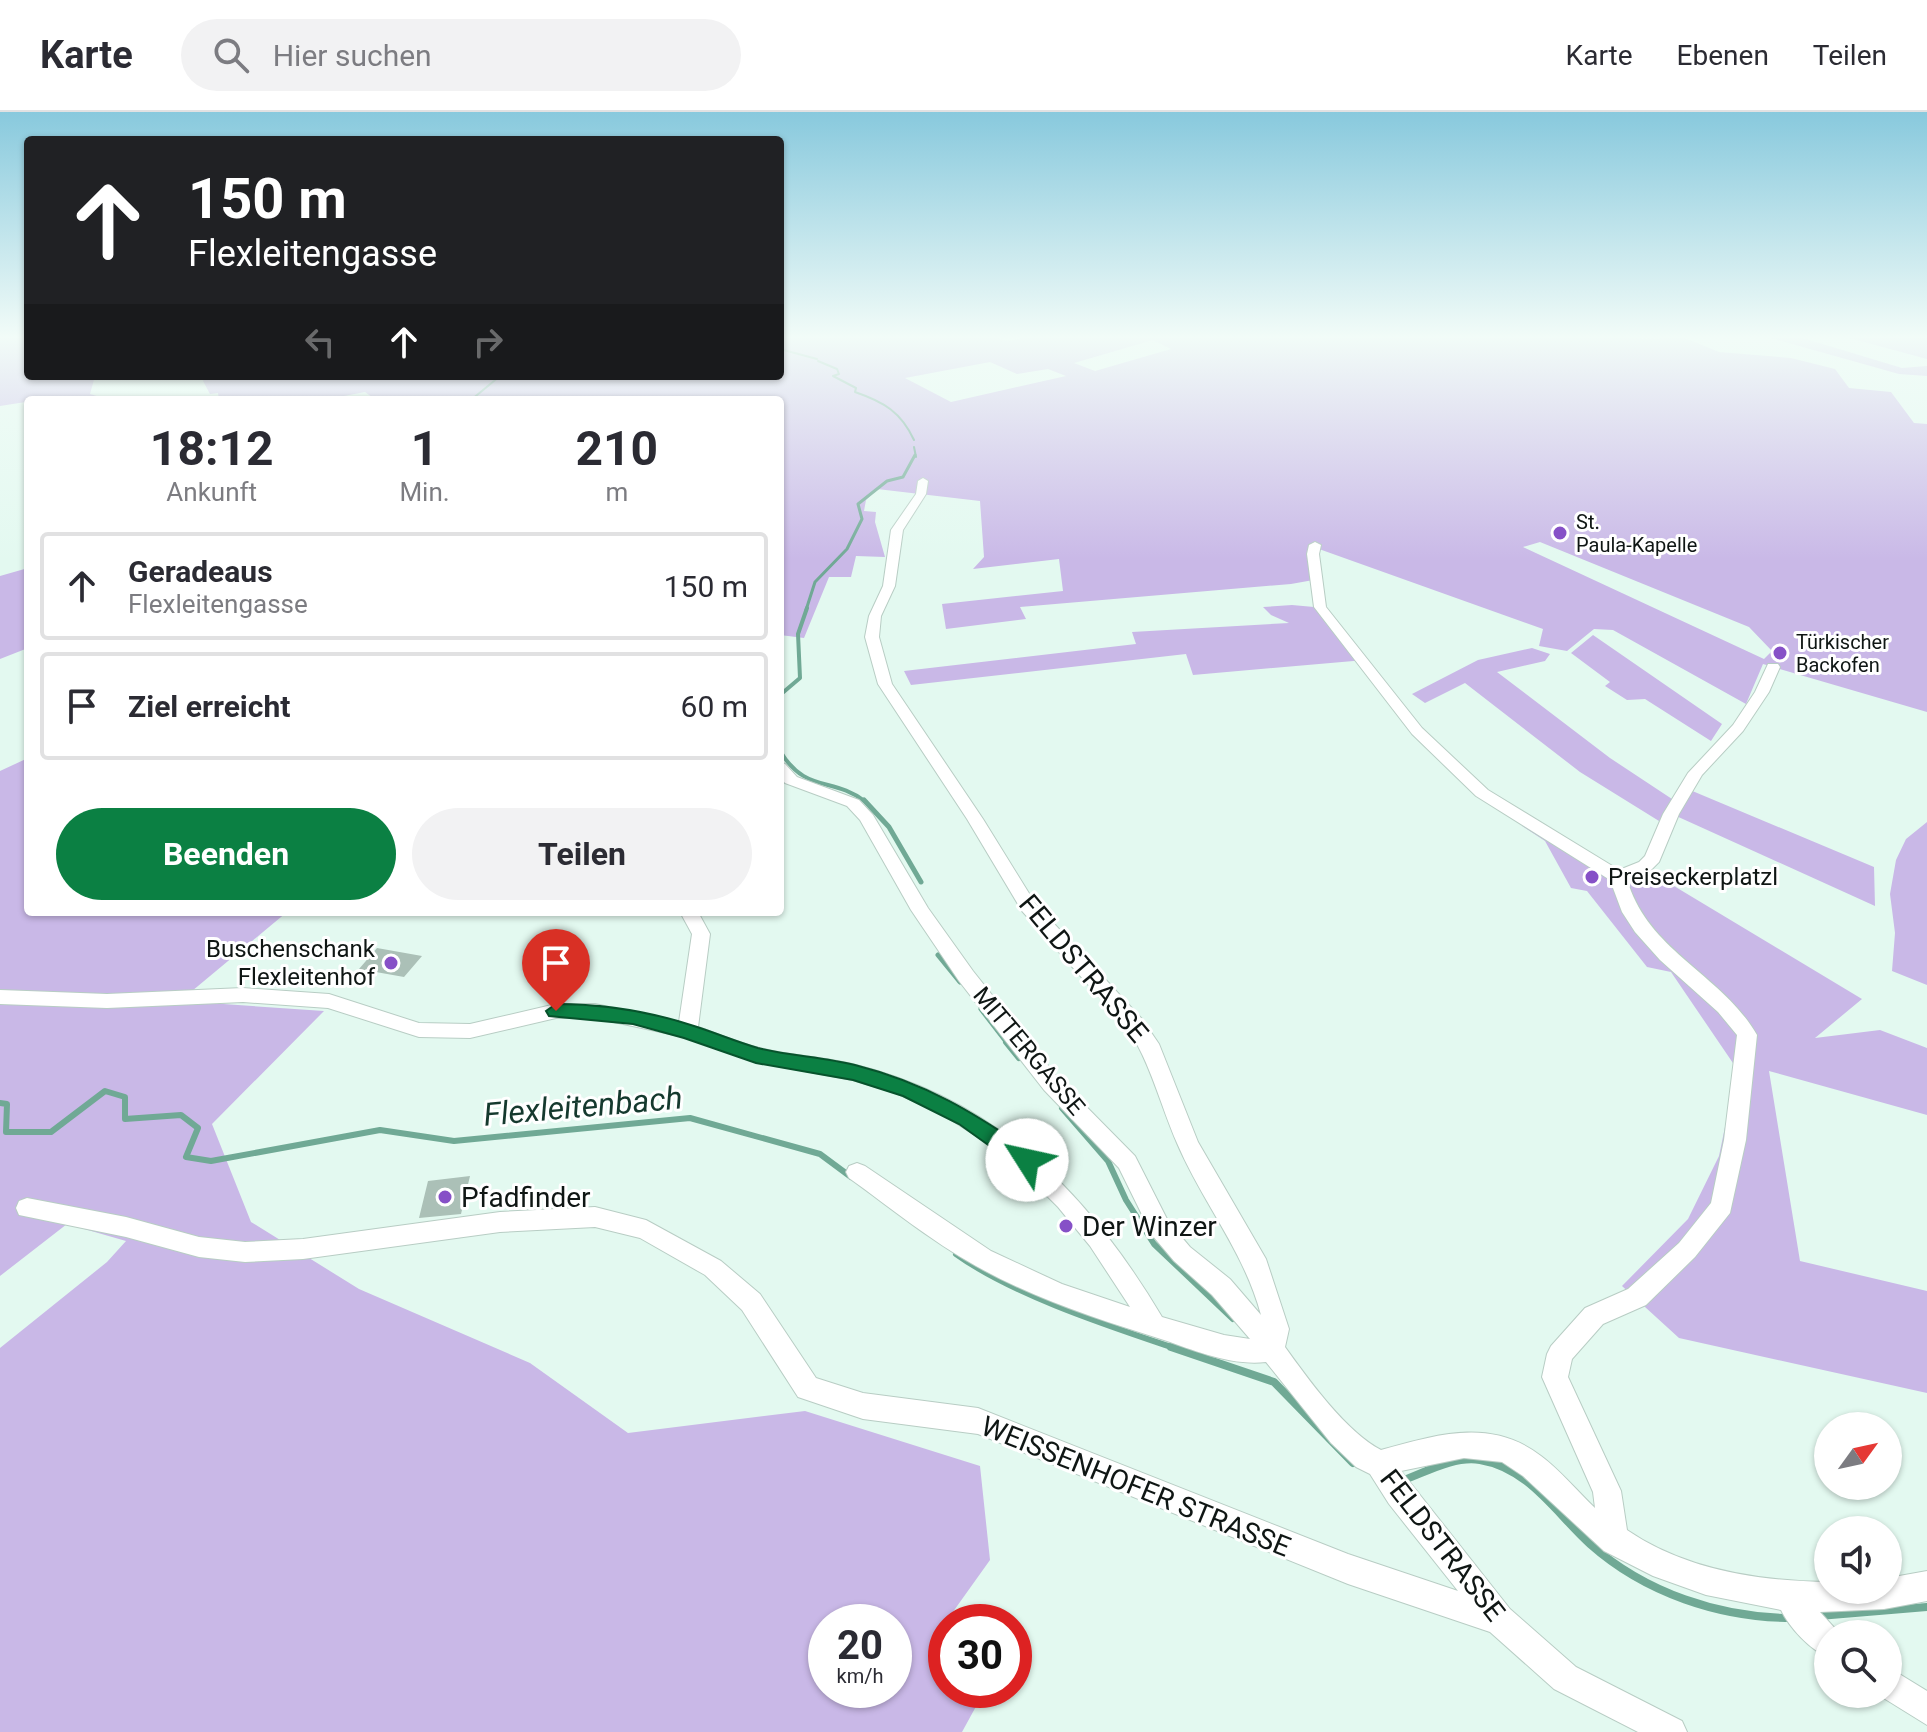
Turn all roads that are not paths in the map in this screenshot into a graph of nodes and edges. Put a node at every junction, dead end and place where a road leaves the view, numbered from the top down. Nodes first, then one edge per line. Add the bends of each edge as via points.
1 (923, 481) dead end
2 (1315, 545) dead end
3 (1773, 667) dead end
4 (784, 772) edge
5 (1618, 877) junction
6 (691, 916) edge
7 (0, 997) edge
8 (688, 1031) junction
9 (857, 1172) dead end
10 (27, 1208) dead end
11 (1154, 1326) junction
12 (1272, 1349) junction
13 (1380, 1464) junction
14 (1614, 1541) junction
15 (1927, 1586) edge
16 (1807, 1619) edge
17 (1499, 1620) junction
18 (1902, 1692) edge
19 (1927, 1709) edge
20 (1671, 1732) edge

1 - 12 street, FELDSTRASSE via 921,494 897,530 889,586 875,616 872,637 885,684 1028,907 1152,1049 1188,1144 1254,1259 1277,1329
2 - 5 street via 1320,607 1417,731 1482,793
3 - 5 street via 1738,728 1696,773 1653,858
4 - 12 street, MITTERGASSE via 791,780 853,803 867,818 966,976 1051,1084 1127,1162 1160,1228 1221,1287
5 - 14 street via 1634,920 1747,1035 1722,1206 1687,1250 1637,1297 1594,1316 1560,1354 1555,1377 1607,1491
6 - 8 street via 701,934
7 - 8 street via 107,1001 243,995 329,1001 419,1030 470,1031 556,1011 595,1011
8 - 11 street via 756,1055 853,1072 911,1091 966,1118 1027,1160 1077,1208
9 - 11 street via 994,1264
10 - 17 street, WEISSENHOFER STRASSE via 199,1247 245,1252 500,1222 595,1217 646,1230 713,1268 751,1302 807,1388 863,1406 978,1421 1306,1553
11 - 12 street via 1228,1348
12 - 13 street, FELDSTRASSE via 1340,1434
13 - 14 street via 1463,1444 1495,1446 1523,1459
13 - 17 street, FELDSTRASSE
14 - 16 street via 1645,1559
15 - 16 street
17 - 20 street, FELDSTRASSE via 1565,1678
18 - 19 street

